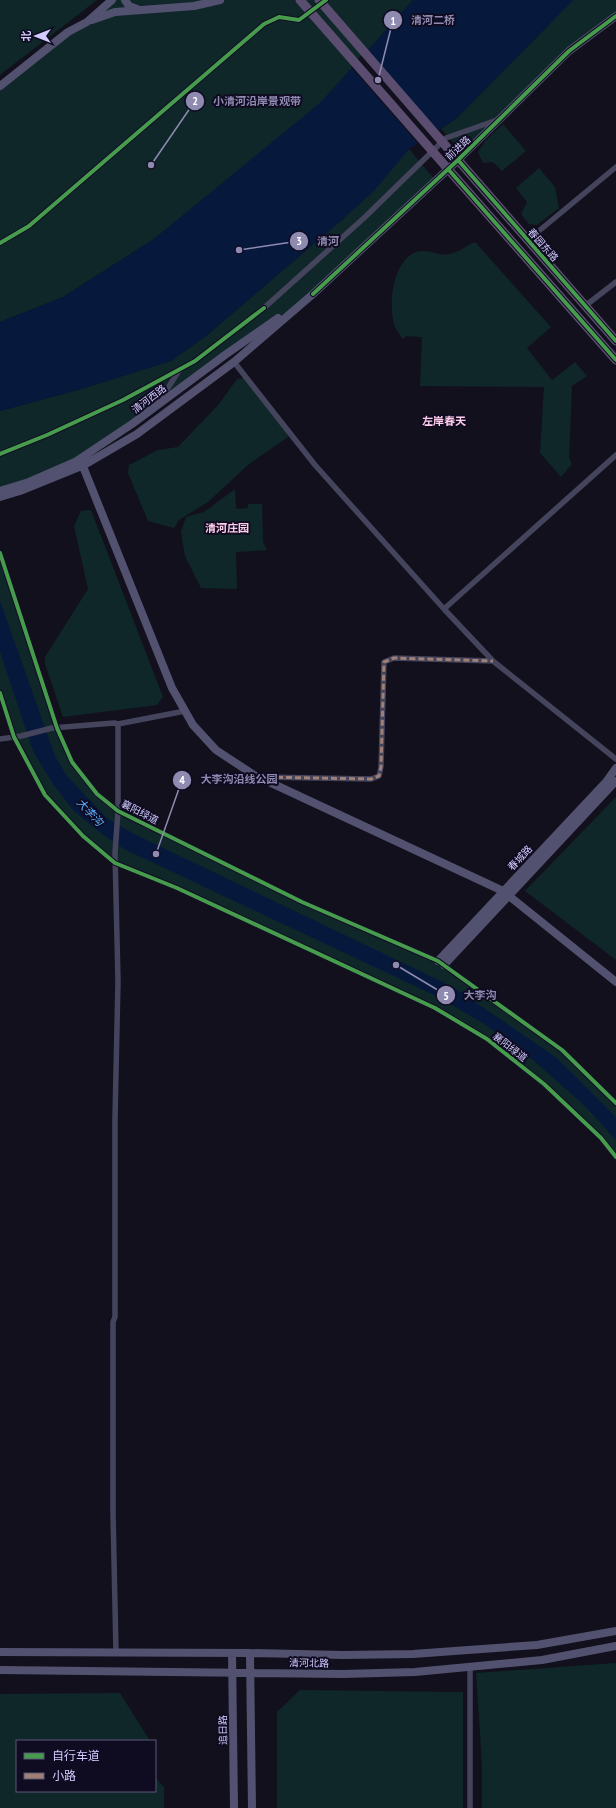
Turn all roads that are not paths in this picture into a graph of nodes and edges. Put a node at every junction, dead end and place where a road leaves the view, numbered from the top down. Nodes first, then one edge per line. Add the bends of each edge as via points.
1 (112, 0) edge
2 (125, 0) edge
3 (220, 0) edge
4 (300, 0) edge
5 (319, 0) edge
6 (326, 0) edge
7 (138, 9) junction
8 (616, 16) edge
9 (87, 22) junction
10 (0, 86) edge
11 (501, 119) junction
12 (458, 160) junction
13 (616, 167) edge
14 (448, 169) junction
15 (528, 240) junction
16 (0, 244) edge
17 (616, 282) edge
18 (313, 294) junction
19 (585, 306) junction
20 (616, 341) edge
21 (616, 360) edge
22 (234, 362) junction
23 (180, 369) junction
24 (157, 405) junction
25 (0, 454) edge
26 (616, 455) edge
27 (80, 462) junction
28 (0, 490) edge
29 (0, 497) edge
30 (0, 553) edge
31 (444, 608) junction
32 (493, 661) junction
33 (0, 693) edge
34 (185, 711) junction
35 (118, 724) junction
36 (55, 728) junction
37 (14, 737) junction
38 (0, 739) edge
39 (616, 759) edge
40 (616, 768) edge
41 (259, 777) junction
42 (616, 781) edge
43 (118, 810) junction
44 (115, 863) junction
45 (506, 894) junction
46 (441, 963) junction
47 (616, 982) edge
48 (616, 1103) edge
49 (616, 1157) edge
50 (616, 1631) edge
51 (616, 1646) edge
52 (0, 1652) edge
53 (116, 1652) junction
54 (232, 1653) junction
55 (250, 1653) junction
56 (470, 1667) junction
57 (0, 1670) edge
58 (232, 1672) junction
59 (250, 1673) junction
60 (234, 1808) edge
61 (252, 1808) edge
62 (470, 1808) edge

1 - 9 main road
2 - 7 main road via 128,6
3 - 7 main road via 194,6
4 - 14 main road, 春园东路, bridge
5 - 12 main road, 春园东路, bridge
6 - 16 street via 299,20 279,17 264,24 30,226
7 - 9 main road via 115,12
8 - 11 main road, 前进路 via 569,51
9 - 10 main road via 68,32
11 - 12 main road, 前进路
11 - 23 street via 446,138 364,218 264,308 195,361
12 - 14 main road, 前进路
12 - 15 main road, 春园东路
13 - 15 street
14 - 18 main road, 前进路
14 - 21 main road, 春园东路
15 - 19 main road, 春园东路
17 - 19 street
18 - 22 main road
18 - 24 main road, 清河西路
19 - 20 main road, 春园东路
22 - 27 main road via 137,434
22 - 31 street via 315,465
23 - 24 street
23 - 25 street via 123,400
24 - 27 main road, 清河西路
26 - 31 street
27 - 28 main road via 29,482
27 - 29 main road via 20,491
27 - 34 main road via 172,688
30 - 36 street, 襄阳绿道
31 - 32 street
32 - 39 street
32 - 41 street via 394,658 384,662 379,776 371,779
33 - 37 street, 襄阳绿道
34 - 35 street
34 - 41 main road via 192,725 216,750
35 - 36 street
35 - 43 street
36 - 37 street
36 - 43 street, 襄阳绿道 via 72,762 97,794
37 - 38 street
37 - 44 street, 襄阳绿道 via 45,795 83,836
40 - 45 main road, 春城路
41 - 45 main road
42 - 45 main road, 春城路
43 - 44 street
43 - 46 street, 襄阳绿道 via 302,902
44 - 49 street, 襄阳绿道 via 176,888 435,1008 487,1039 544,1084
44 - 53 street via 118,981 113,1330
45 - 46 main road, 春城路
45 - 47 main road
46 - 48 street, 襄阳绿道 via 562,1050
50 - 55 main road, 清河北路 via 537,1645 413,1654
51 - 56 main road, 清河北路 via 542,1660
52 - 53 main road, 清河北路
53 - 54 main road, 清河北路
54 - 55 main road, 清河北路
54 - 58 main road, 追日路
55 - 59 main road
56 - 59 main road, 清河北路 via 394,1673
56 - 62 street
57 - 58 main road, 清河北路
58 - 59 main road, 清河北路
58 - 60 main road, 追日路
59 - 61 main road

